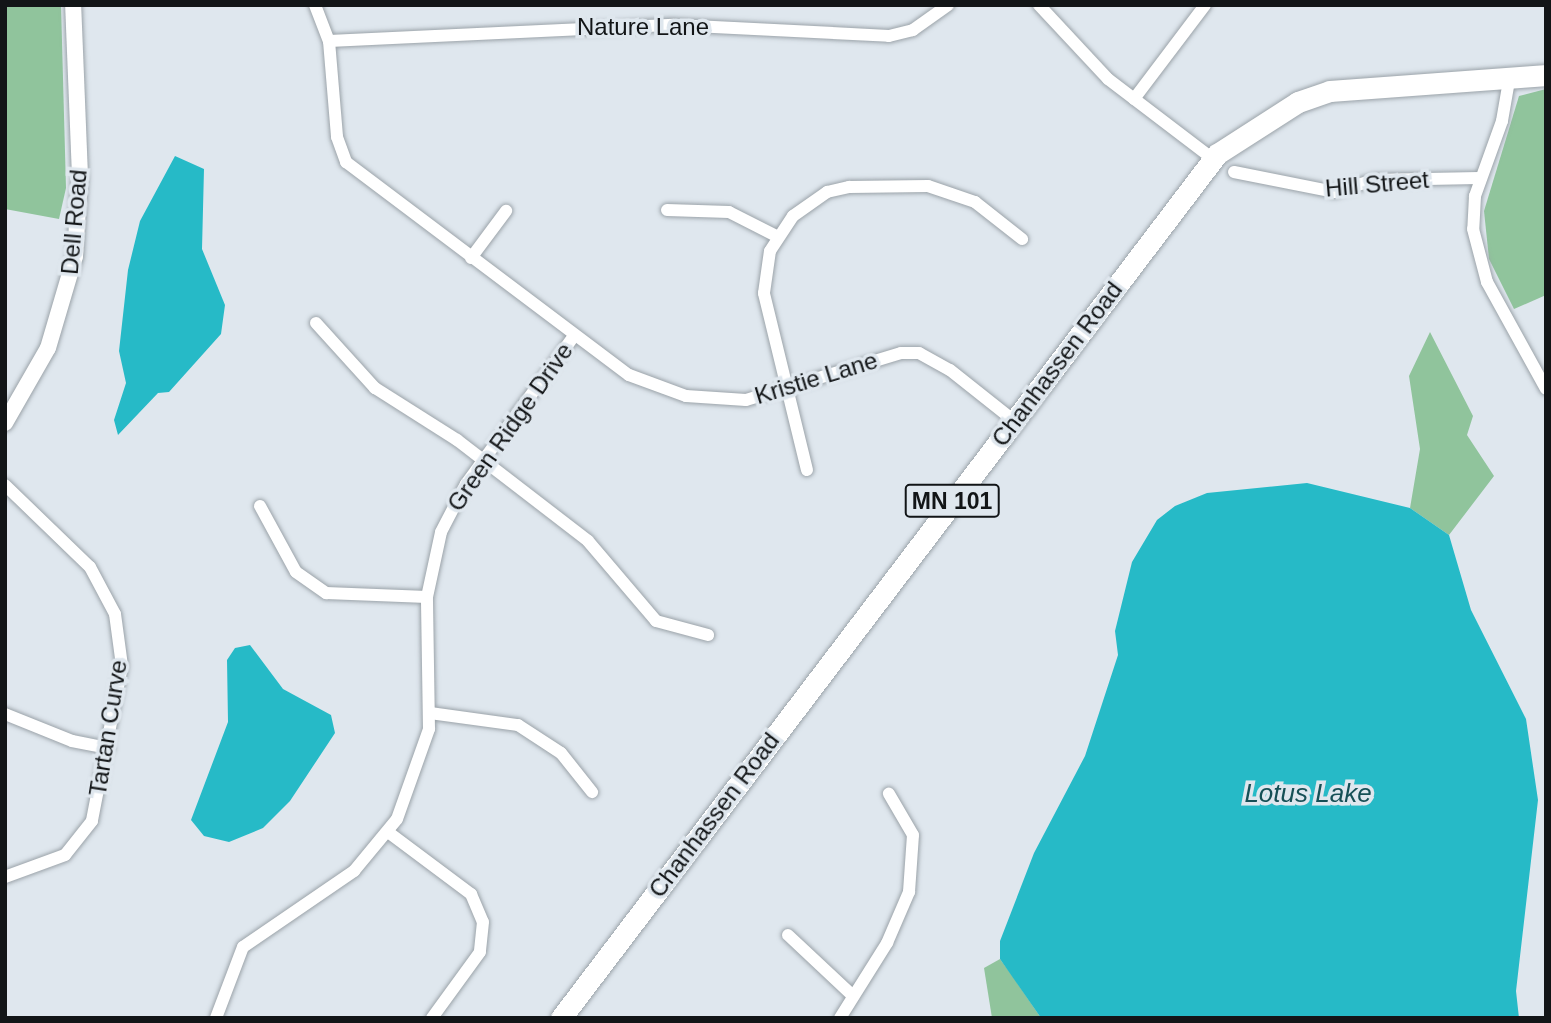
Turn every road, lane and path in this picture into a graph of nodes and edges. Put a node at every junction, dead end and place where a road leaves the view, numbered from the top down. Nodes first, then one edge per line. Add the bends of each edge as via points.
1 (73, 5) edge
2 (315, 5) edge
3 (948, 5) edge
4 (1039, 5) edge
5 (1205, 5) edge
6 (329, 41) junction
7 (1510, 75) junction
8 (1546, 75) edge
9 (1134, 99) junction
10 (1213, 159) junction
11 (1234, 172) dead end
12 (1479, 178) junction
13 (506, 211) dead end
14 (667, 211) dead end
15 (778, 237) junction
16 (1022, 239) dead end
17 (471, 258) junction
18 (316, 323) dead end
19 (573, 336) junction
20 (1546, 389) edge
21 (787, 392) junction
22 (1013, 420) junction
23 (5, 424) edge
24 (483, 459) junction
25 (807, 470) dead end
26 (5, 485) edge
27 (260, 506) dead end
28 (427, 597) junction
29 (708, 635) dead end
30 (430, 713) junction
31 (5, 714) edge
32 (108, 748) junction
33 (592, 792) dead end
34 (890, 794) dead end
35 (388, 832) junction
36 (5, 877) edge
37 (788, 935) dead end
38 (852, 995) junction
39 (216, 1018) edge
40 (432, 1018) edge
41 (561, 1018) edge
42 (840, 1018) edge

1 - 23 street, Dell Road via 80,176 75,256 48,348
2 - 6 street, Kristie Lane
3 - 6 street, Nature Lane via 913,30 889,36 674,25
4 - 9 street
5 - 9 street
6 - 17 street, Kristie Lane via 337,137 346,162
7 - 8 main road, Chanhassen Road / MN 101
7 - 10 main road, Chanhassen Road / MN 101 via 1331,91 1297,102
7 - 12 street via 1502,121
9 - 10 street
10 - 22 main road, Chanhassen Road / MN 101
11 - 12 street, Hill Street via 1334,192 1374,180
12 - 20 street via 1477,258
13 - 17 street
14 - 15 street via 729,212
15 - 16 street via 809,202 869,185 945,189
15 - 21 street via 764,293
17 - 19 street, Kristie Lane
18 - 24 street via 375,388
19 - 21 street, Kristie Lane via 629,375 686,396 746,400
19 - 24 street, Green Ridge Drive
21 - 22 street, Kristie Lane via 883,358 919,354 950,370
21 - 25 street
22 - 41 main road, Chanhassen Road / MN 101
24 - 28 street, Green Ridge Drive via 441,532
24 - 29 street via 588,541 656,621
26 - 32 street, Tartan Curve via 90,567 114,614 122,666
27 - 28 street via 296,572 326,593
28 - 30 street, Green Ridge Drive
30 - 33 street via 518,725 561,753
30 - 35 street, Green Ridge Drive via 424,757
31 - 32 street via 72,741
32 - 36 street, Tartan Curve via 99,801 80,839 46,865
34 - 38 street via 913,835 909,892 887,943
35 - 39 street, Green Ridge Drive via 328,892 243,947
35 - 40 street via 471,894 483,922 480,952
37 - 38 street
38 - 42 street

